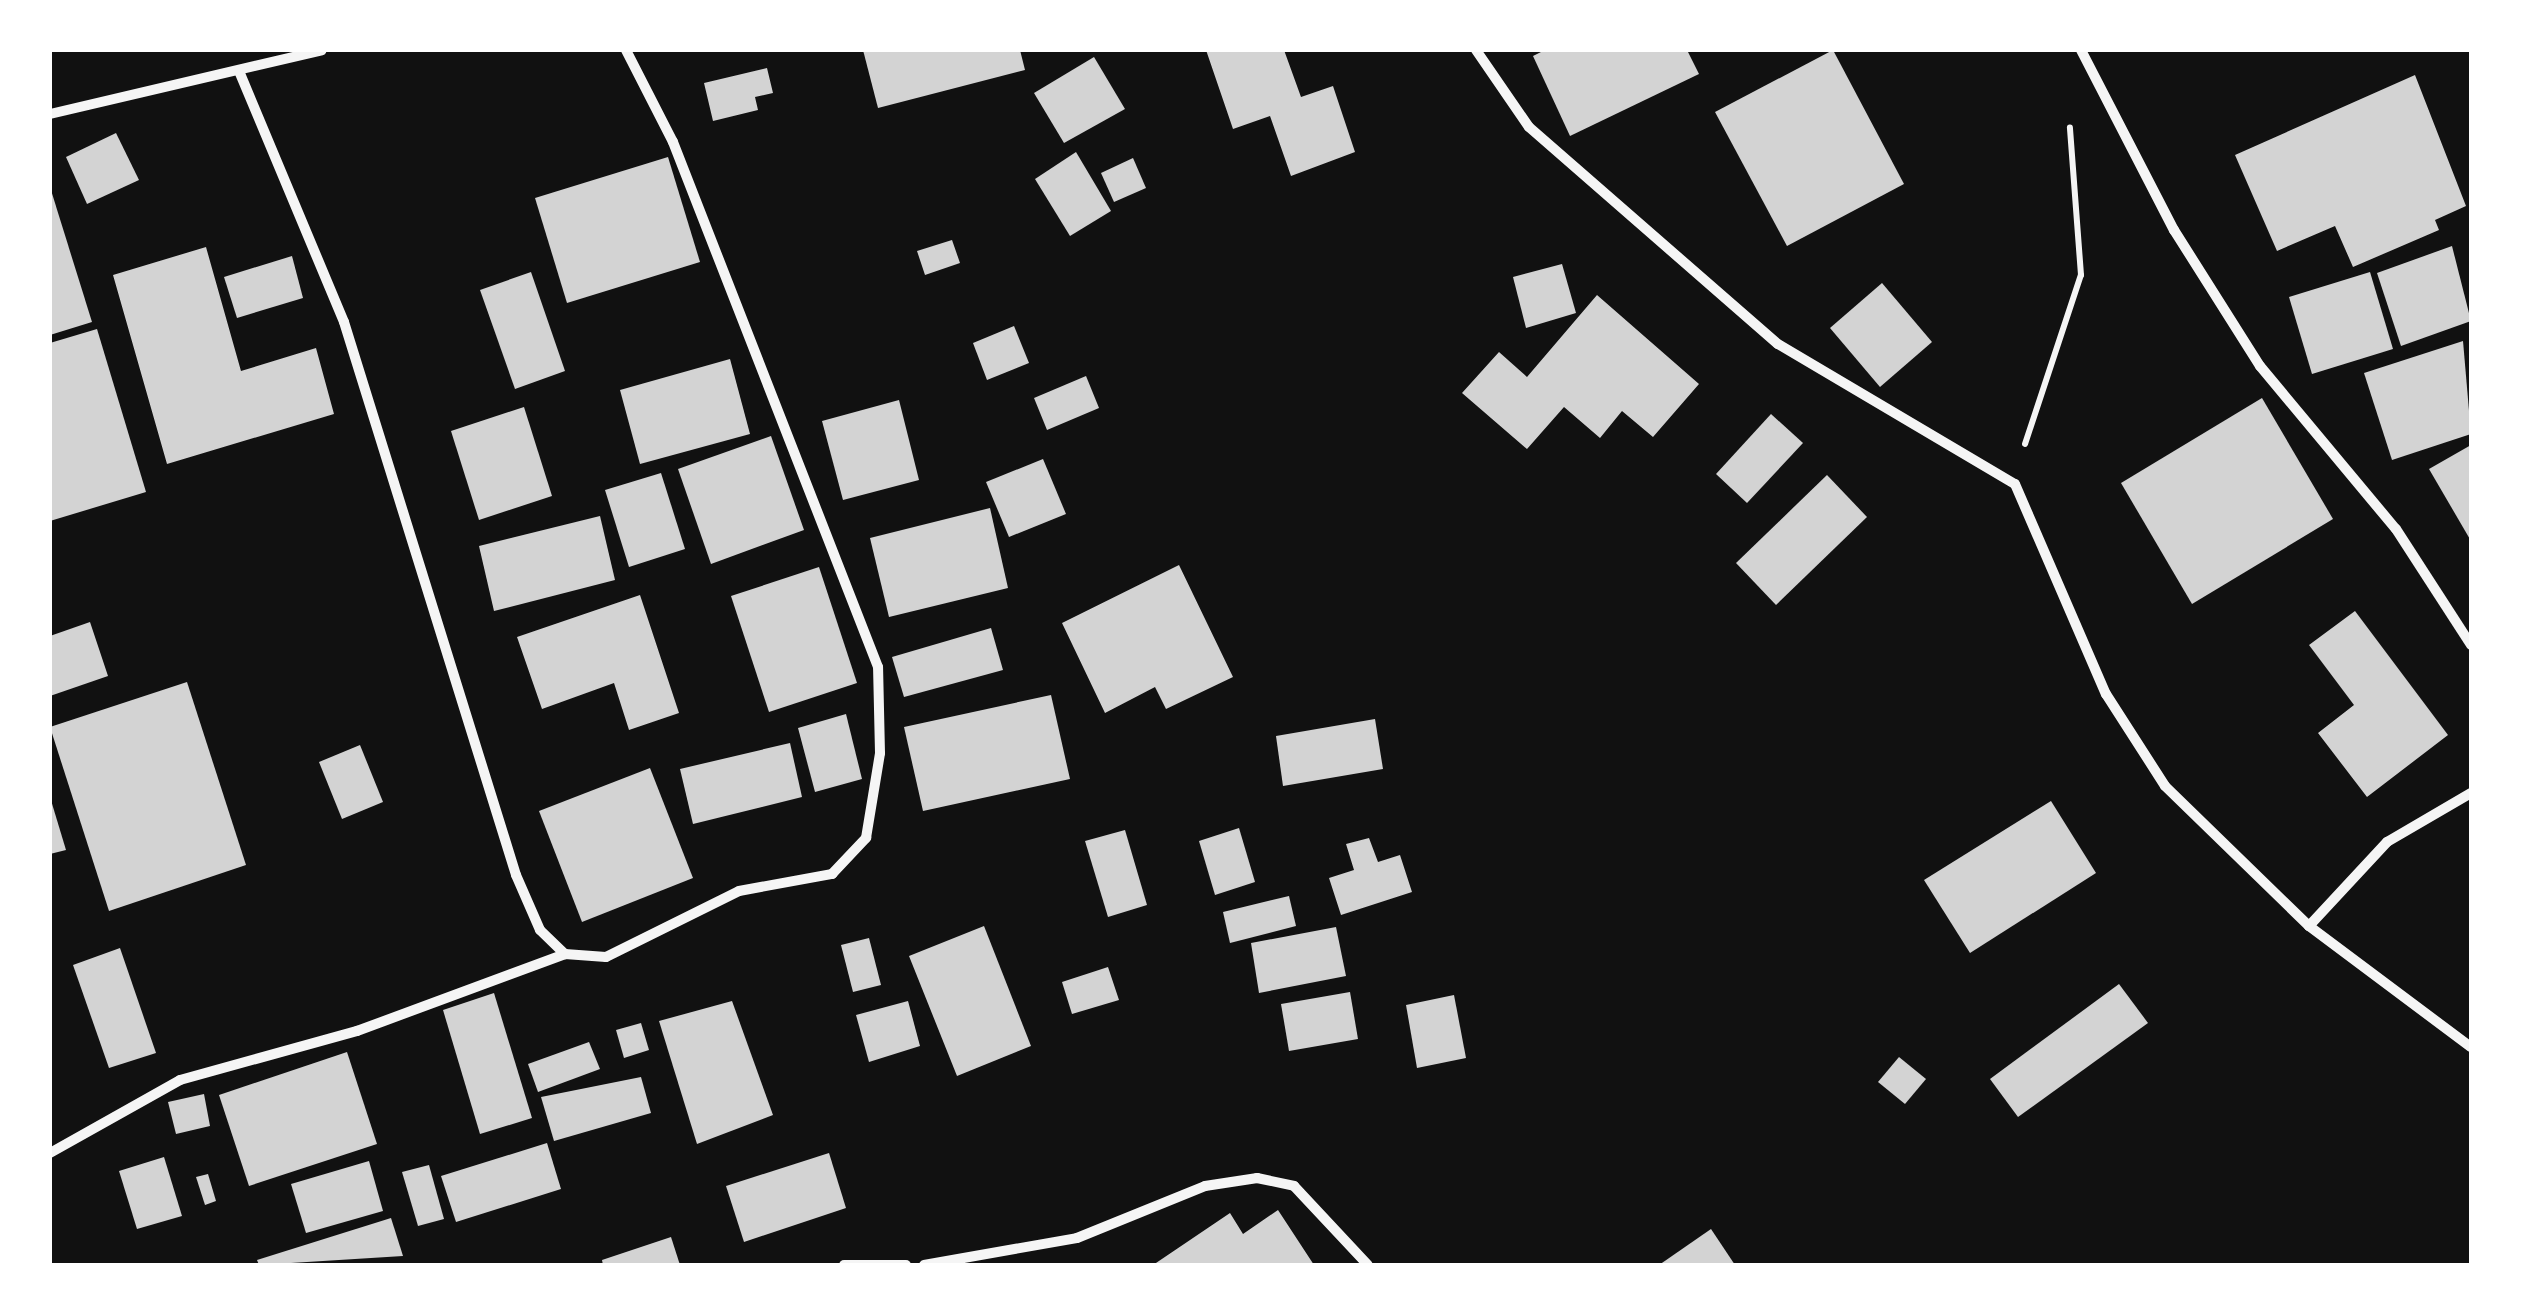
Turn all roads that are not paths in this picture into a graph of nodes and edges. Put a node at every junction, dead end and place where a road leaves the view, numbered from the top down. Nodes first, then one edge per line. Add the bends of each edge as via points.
1 (322, 50) edge
2 (626, 50) edge
3 (1476, 50) edge
4 (2081, 50) edge
5 (239, 71) junction
6 (50, 114) edge
7 (2471, 646) edge
8 (2471, 793) edge
9 (2309, 926) junction
10 (564, 954) junction
11 (2471, 1047) edge
12 (50, 1153) edge
13 (844, 1265) edge
14 (906, 1265) edge
15 (924, 1265) edge
16 (1368, 1265) edge

1 - 5 street
2 - 10 street via 673,142 878,667 880,753 866,838 832,874 739,892 606,957
3 - 9 street via 1529,127 1778,344 2015,484 2064,610 2164,786
4 - 7 street via 2174,230 2260,366 2396,530
5 - 6 street
5 - 10 street via 344,322 516,875 540,930
8 - 9 street via 2387,842
9 - 11 street
10 - 12 street via 358,1031 180,1080
13 - 14 street
15 - 16 street via 1078,1238 1205,1186 1258,1178 1294,1186

